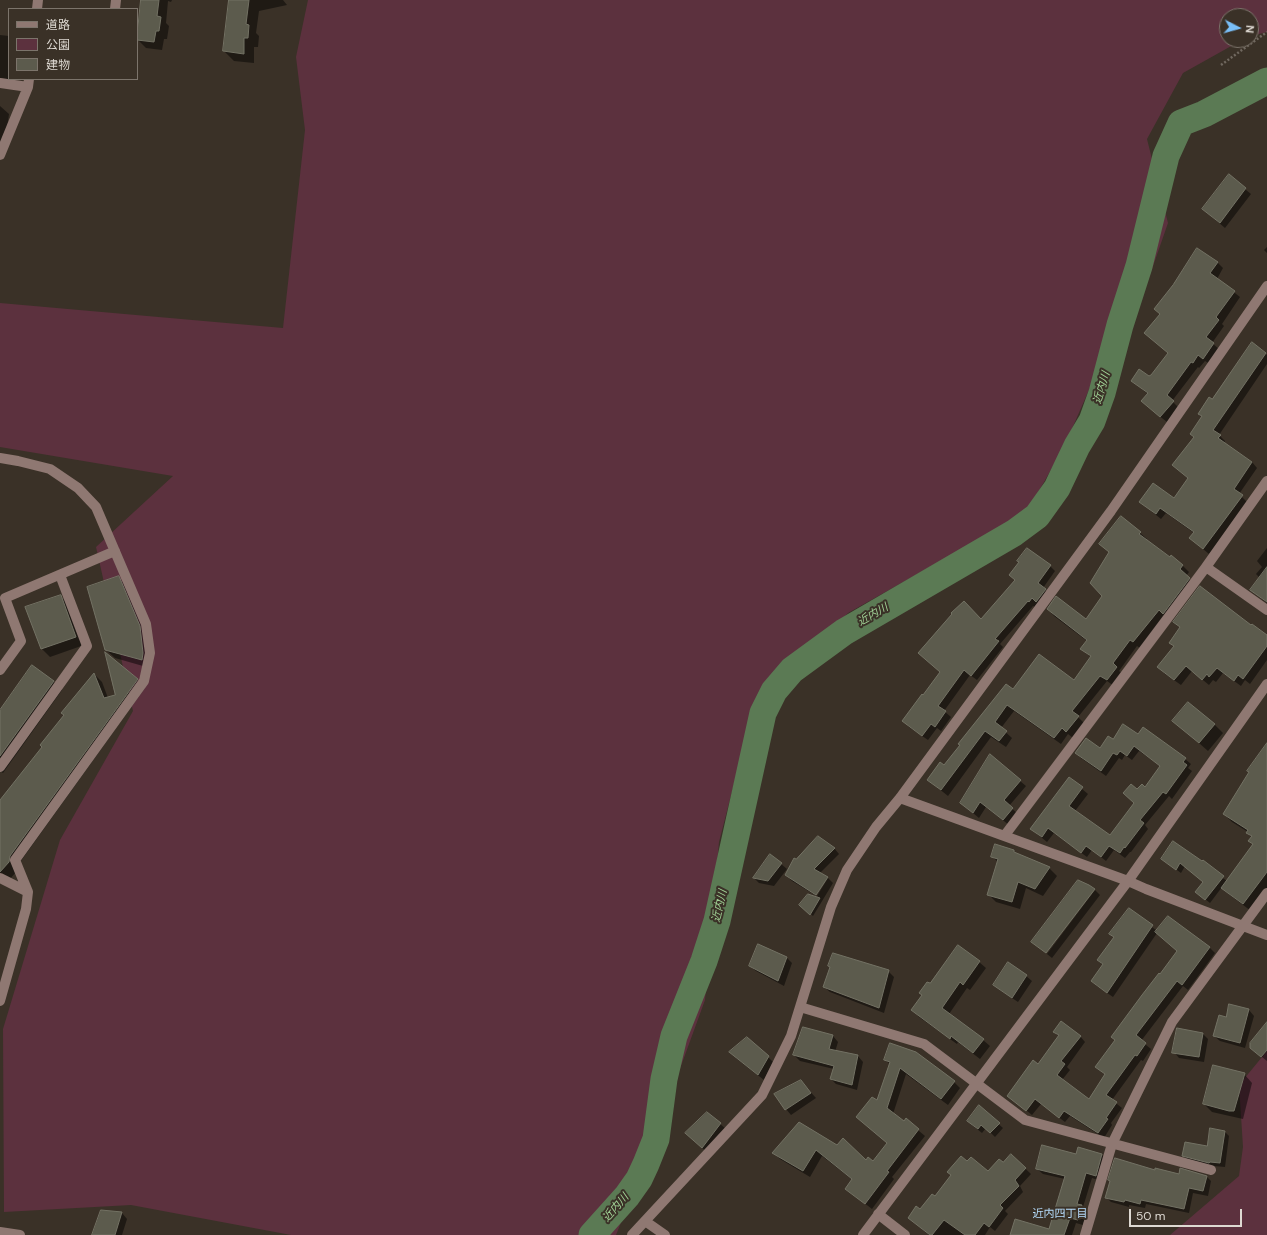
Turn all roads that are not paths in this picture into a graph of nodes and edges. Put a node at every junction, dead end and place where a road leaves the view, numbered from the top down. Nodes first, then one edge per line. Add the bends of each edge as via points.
1 (0, 83) edge
2 (29, 83) edge
3 (0, 155) edge
4 (1267, 286) edge
5 (0, 458) edge
6 (1267, 481) edge
7 (115, 551) junction
8 (1206, 567) junction
9 (60, 575) junction
10 (1267, 610) edge
11 (0, 670) edge
12 (1267, 684) edge
13 (0, 767) edge
14 (900, 798) junction
15 (1005, 835) junction
16 (0, 878) edge
17 (1128, 880) junction
18 (28, 892) junction
19 (1267, 893) edge
20 (1243, 926) junction
21 (1267, 935) edge
22 (0, 1001) edge
23 (800, 1007) junction
24 (977, 1083) junction
25 (1112, 1144) junction
26 (1211, 1170) dead end
27 (878, 1214) junction
28 (645, 1221) junction
29 (0, 1232) edge
30 (20, 1235) edge
31 (632, 1235) edge
32 (665, 1235) edge
33 (863, 1235) edge
34 (905, 1235) edge
35 (1085, 1235) edge

1 - 2 street
2 - 3 street
4 - 14 street via 1111,511
5 - 7 street via 50,469 78,488 96,507
6 - 8 street
7 - 9 street
7 - 18 street via 146,624 150,653 144,681 16,860
8 - 10 street
8 - 15 street
9 - 11 street via 5,598 21,640
9 - 13 street via 87,646
12 - 17 street
14 - 15 street
14 - 23 street via 876,827 847,870 831,907
15 - 17 street
16 - 18 street
17 - 20 street
17 - 24 street
18 - 22 street via 26,909
19 - 20 street
20 - 21 street
20 - 25 street via 1172,1022
23 - 24 street via 924,1044
23 - 28 street via 791,1036 762,1094
24 - 25 street via 1024,1120
24 - 27 street
25 - 26 street
25 - 35 street
27 - 33 street
27 - 34 street
28 - 31 street
28 - 32 street
29 - 30 street

